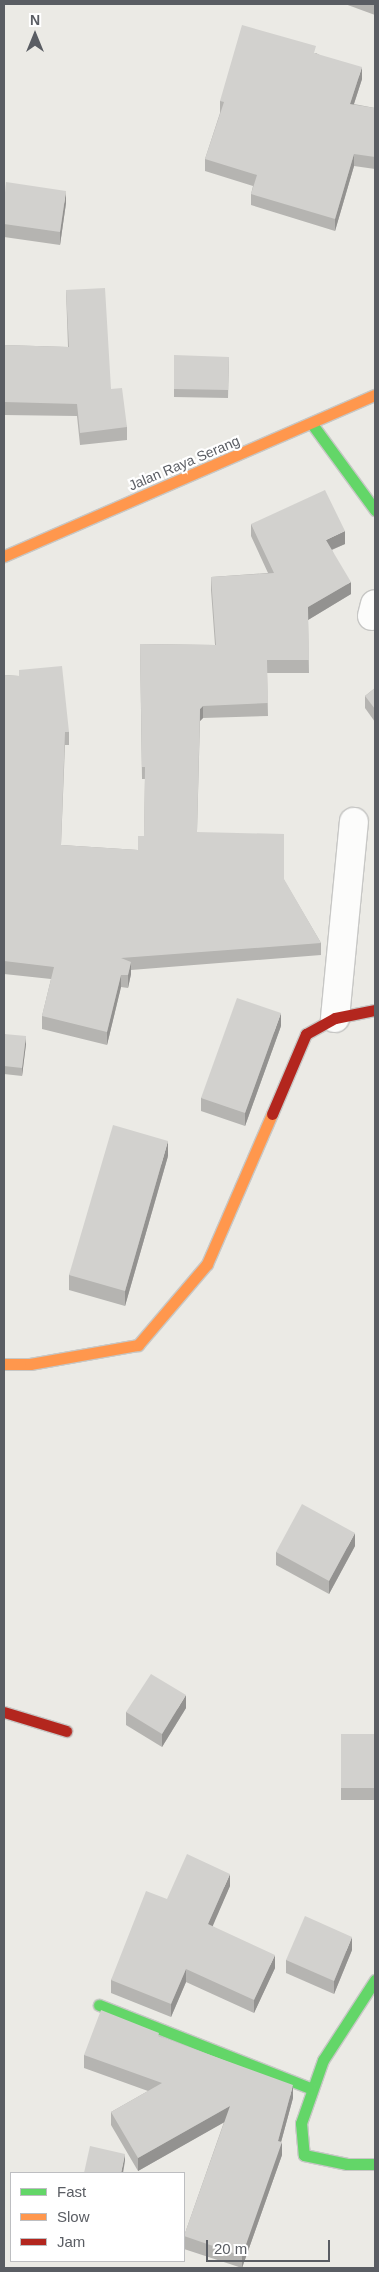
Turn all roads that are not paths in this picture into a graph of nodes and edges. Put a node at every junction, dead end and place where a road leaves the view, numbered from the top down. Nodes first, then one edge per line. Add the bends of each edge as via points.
1 (375, 395) edge
2 (312, 424) junction
3 (375, 510) edge
4 (4, 556) edge
5 (354, 822) dead end
6 (375, 1010) edge
7 (335, 1018) junction
8 (4, 1364) edge
9 (4, 1712) edge
10 (66, 1731) dead end
11 (375, 1980) edge
12 (99, 2005) dead end
13 (310, 2088) junction
14 (375, 2164) edge

1 - 2 main road, Jalan Raya Serang
2 - 3 main road
2 - 4 main road, Jalan Raya Serang
5 - 7 street
6 - 7 main road
7 - 8 main road via 306,1034 207,1264 138,1345 30,1364
9 - 10 main road
11 - 13 main road via 323,2060
12 - 13 main road
13 - 14 main road via 301,2122 304,2155 347,2164

